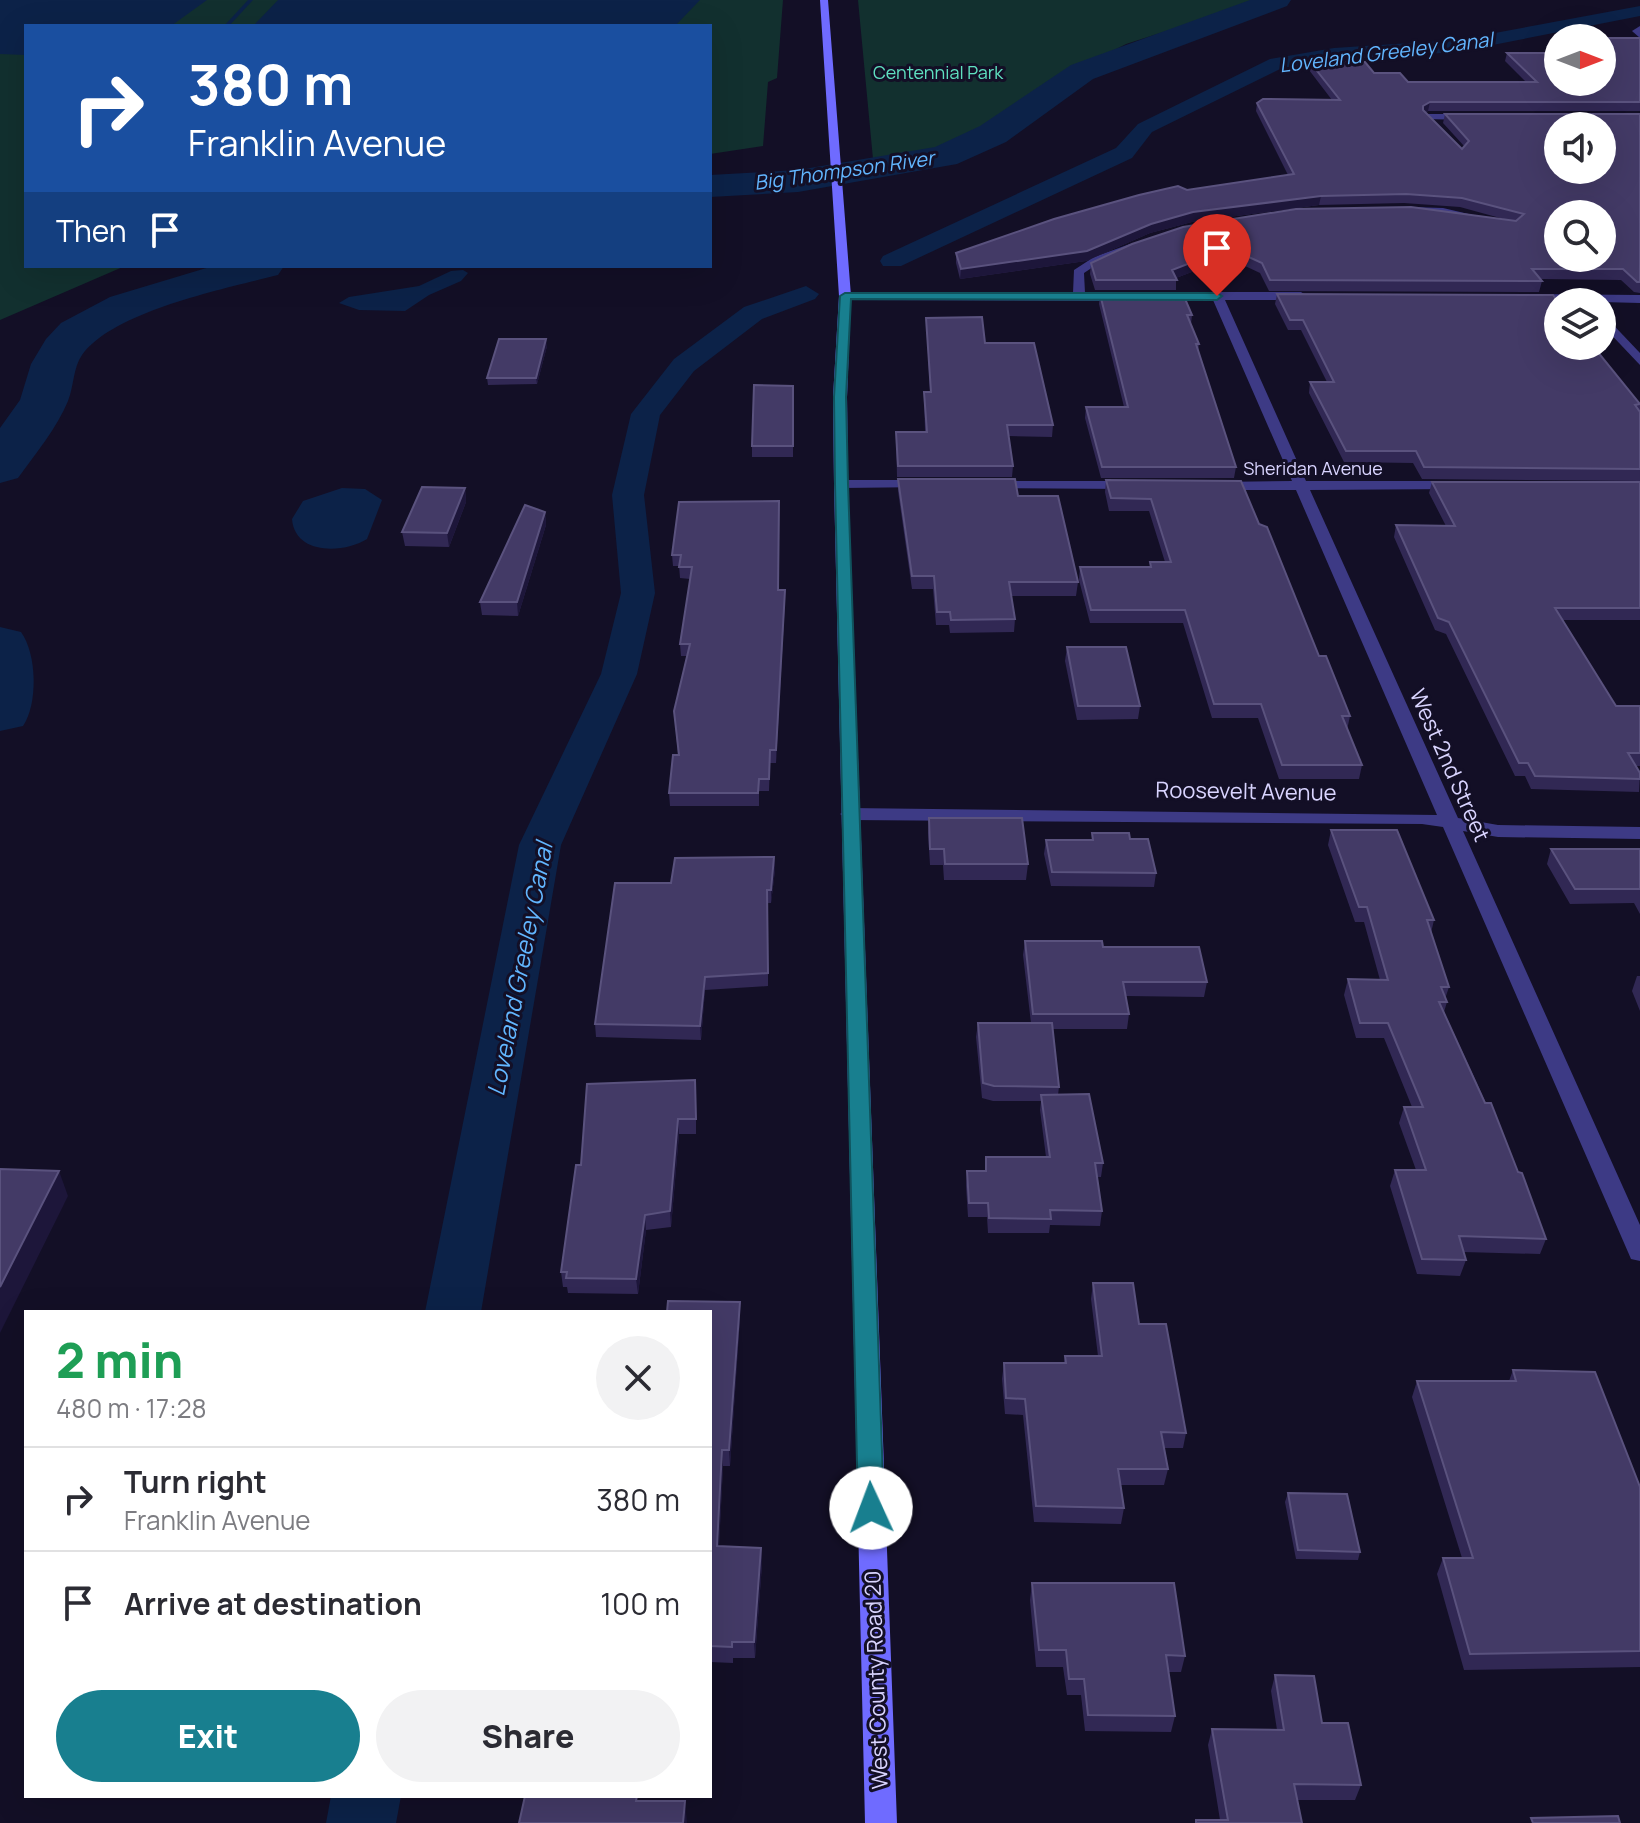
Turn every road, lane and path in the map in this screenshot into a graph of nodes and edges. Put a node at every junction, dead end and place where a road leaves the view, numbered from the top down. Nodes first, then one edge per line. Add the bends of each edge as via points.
1 (824, 0) edge
2 (1640, 28) edge
3 (1640, 36) edge
4 (1475, 117) edge
5 (1439, 129) edge
6 (1400, 210) edge
7 (1500, 222) edge
8 (1150, 240) edge
9 (845, 296) junction
10 (1217, 296) junction
11 (1319, 296) edge
12 (1079, 297) junction
13 (1510, 298) edge
14 (1544, 299) edge
15 (1616, 299) edge
16 (1640, 299) edge
17 (1616, 333) edge
18 (1640, 361) edge
19 (841, 484) junction
20 (946, 484) edge
21 (977, 485) edge
22 (1148, 485) edge
23 (1194, 485) edge
24 (1473, 485) edge
25 (1301, 486) junction
26 (849, 814) junction
27 (1448, 822) junction
28 (1640, 833) edge
29 (1640, 1252) edge
30 (881, 1823) edge

1 - 9 main road, West County Road 20
2 - 3 street
4 - 5 street via 1428,117
6 - 7 street via 1443,211
8 - 12 street via 1078,272
9 - 12 street
9 - 19 main road, West County Road 20
10 - 11 street
10 - 12 street
10 - 25 street, West 2nd Street
13 - 14 street
15 - 16 street
17 - 18 street
19 - 20 street
19 - 26 main road, West County Road 20
21 - 22 street
23 - 25 street, Sheridan Avenue
24 - 25 street, Sheridan Avenue
25 - 27 street, West 2nd Street
26 - 27 street, Roosevelt Avenue via 1252,815
26 - 30 main road, West County Road 20
27 - 28 street, Roosevelt Avenue via 1498,831
27 - 29 street, West 2nd Street

